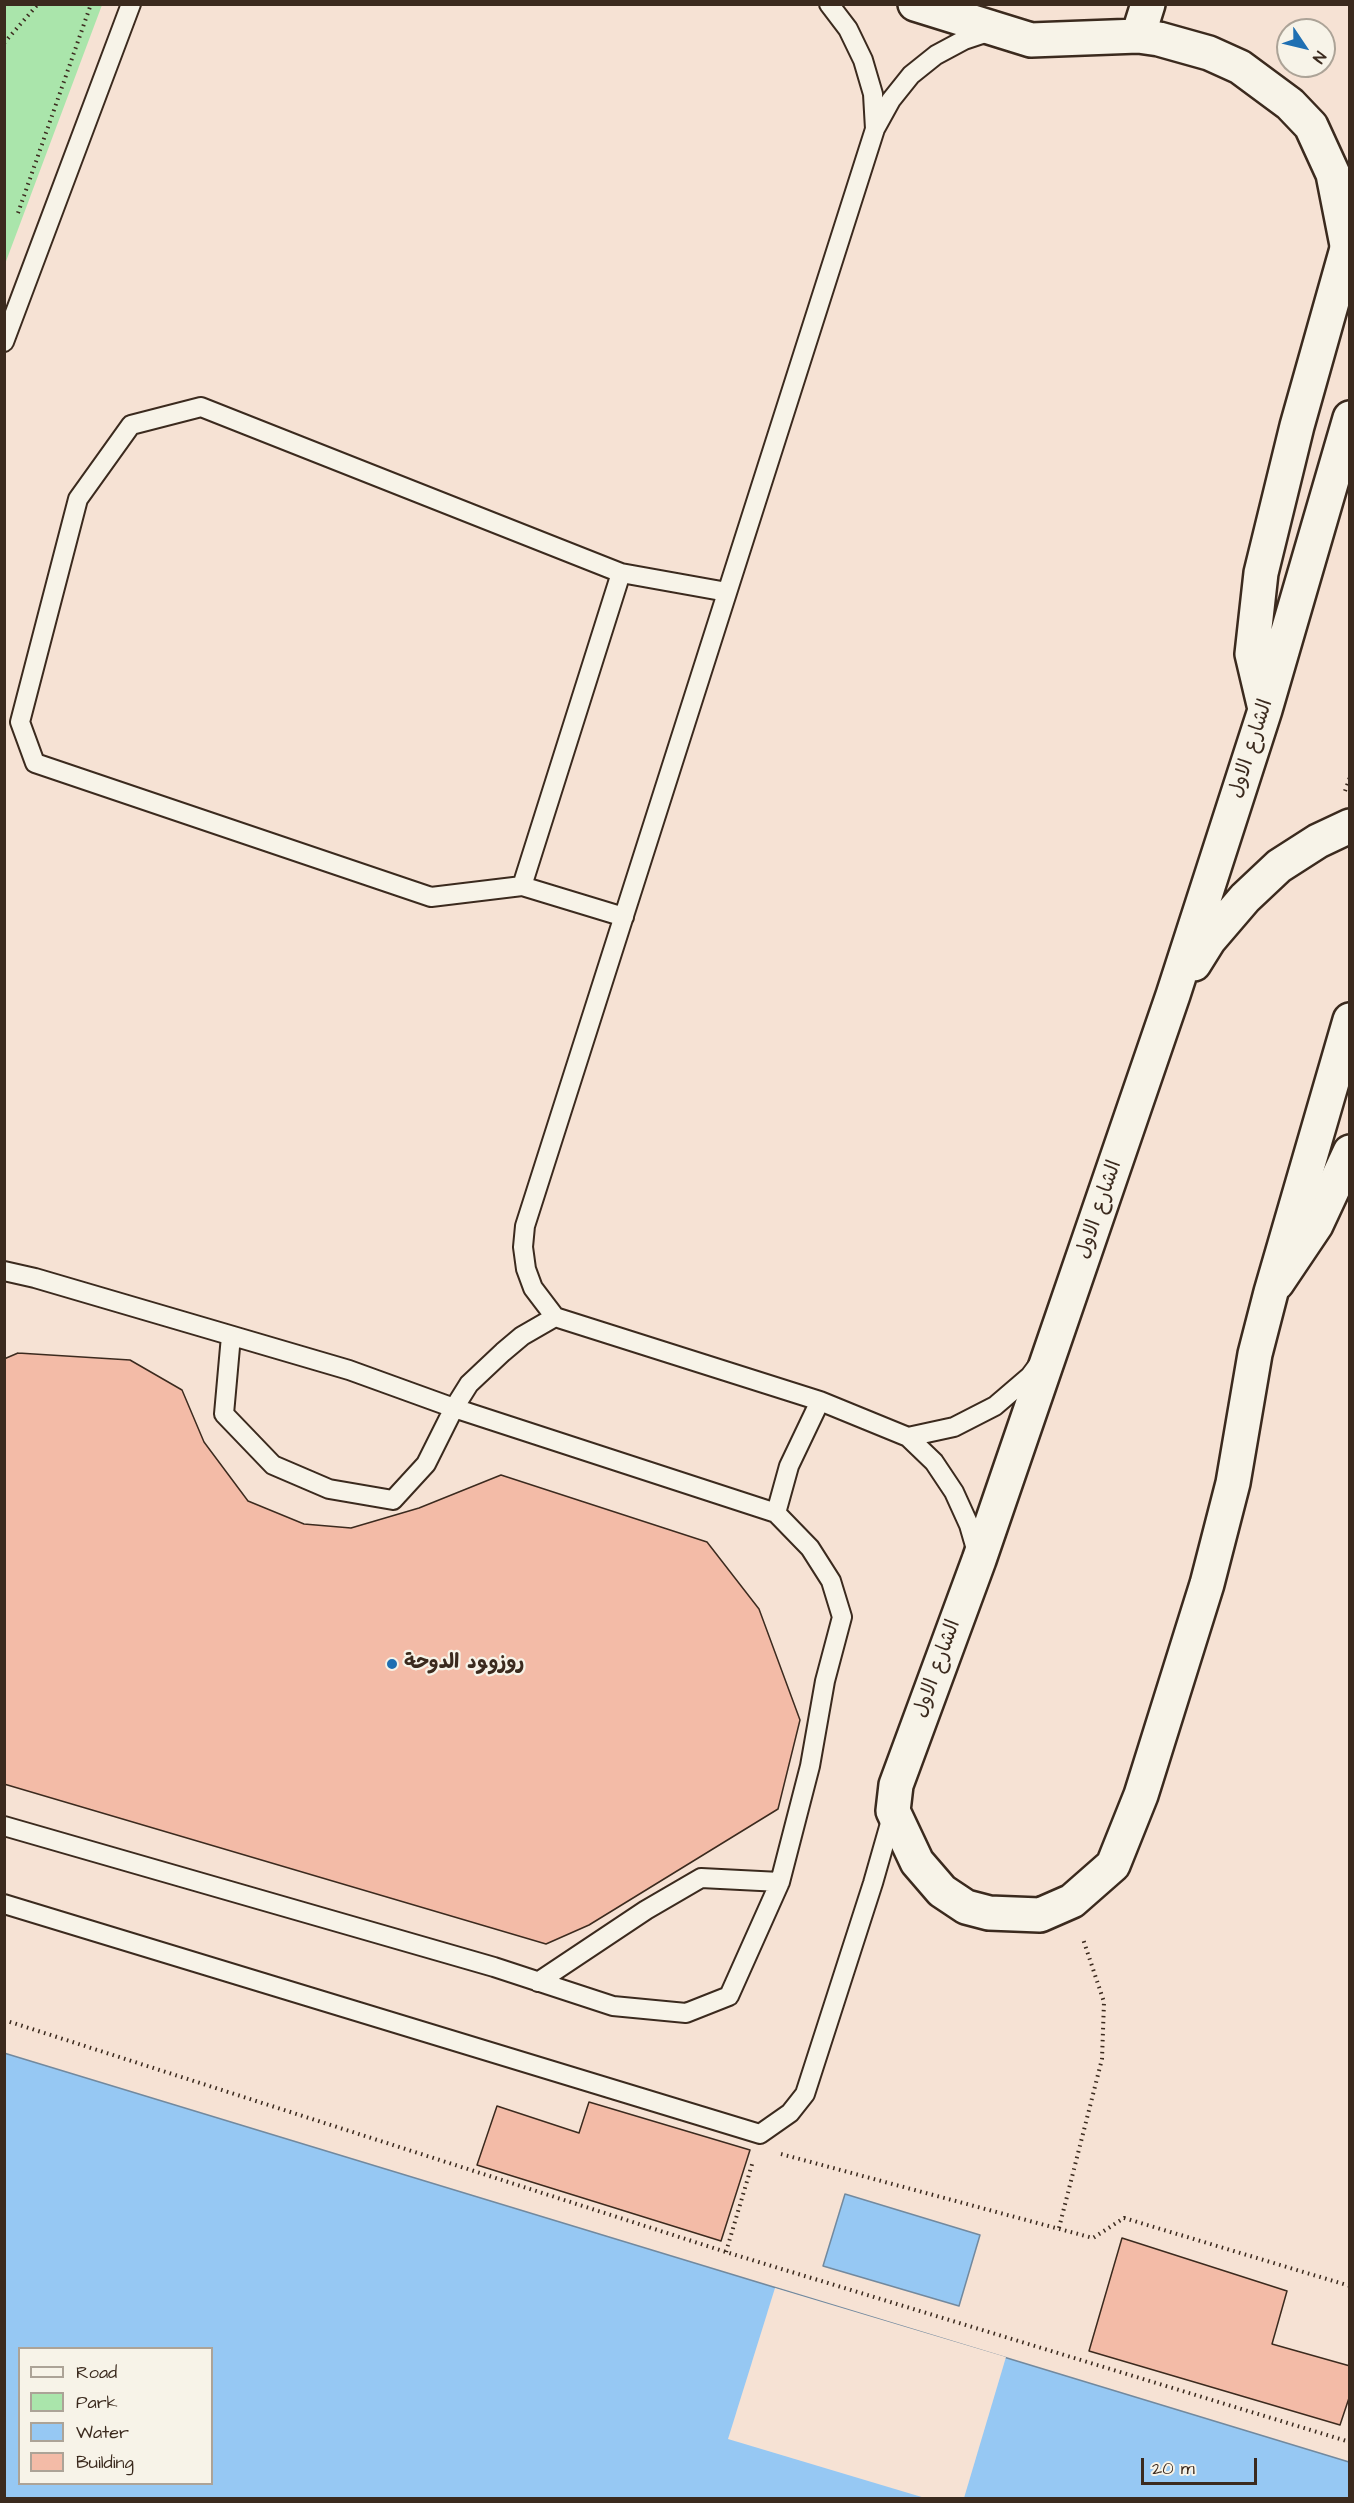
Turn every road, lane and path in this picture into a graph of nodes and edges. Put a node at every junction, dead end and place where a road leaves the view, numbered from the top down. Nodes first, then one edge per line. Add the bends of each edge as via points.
1 (38, 4) edge
2 (91, 4) edge
3 (131, 4) edge
4 (829, 4) edge
5 (915, 4) edge
6 (1148, 4) edge
7 (995, 30) junction
8 (1138, 36) junction
9 (4, 43) edge
10 (875, 129) junction
11 (16, 218) dead end
12 (1348, 241) edge
13 (4, 342) edge
14 (1350, 418) edge
15 (621, 573) junction
16 (728, 592) junction
17 (1265, 710) junction
18 (1350, 826) edge
19 (522, 886) junction
20 (624, 917) junction
21 (1173, 994) junction
22 (1350, 1020) edge
23 (1350, 1152) edge
24 (4, 1272) edge
25 (1271, 1292) junction
26 (555, 1317) junction
27 (231, 1336) junction
28 (1056, 1338) junction
29 (820, 1401) junction
30 (454, 1407) junction
31 (908, 1437) junction
32 (776, 1513) junction
33 (979, 1560) junction
34 (893, 1811) junction
35 (4, 1826) edge
36 (780, 1882) junction
37 (4, 1904) edge
38 (1083, 1939) dead end
39 (538, 1982) junction
40 (4, 2020) edge
41 (760, 2134) junction
42 (1059, 2228) dead end
43 (726, 2252) junction
44 (1350, 2442) edge

1 - 9 path
2 - 11 path
3 - 13 lane
4 - 10 lane via 848,29 863,60 873,94
5 - 7 main road
6 - 8 main road
7 - 8 main road via 1031,40
7 - 10 lane via 936,55 904,84
8 - 12 main road via 1209,53 1240,67 1290,104 1311,126 1333,174
10 - 16 lane
12 - 17 main road via 1261,573 1252,654
14 - 17 main road, الشارع الاول
15 - 16 lane
15 - 19 lane
15 - 19 lane via 201,406 131,425 78,499 20,722 35,764 430,897
16 - 20 lane
17 - 21 main road, الشارع الاول
18 - 21 main road via 1279,866 1245,898 1209,940
19 - 20 lane
20 - 26 lane via 525,1226 526,1269 533,1288
21 - 28 main road, الشارع الاول
22 - 25 main road
23 - 25 main road via 1316,1226
24 - 27 lane
25 - 34 main road via 1255,1354 1233,1483 1207,1584 1141,1795 1113,1865 1072,1900 1041,1915 989,1913 966,1907 942,1891 917,1862
26 - 29 lane
26 - 30 lane via 503,1352 469,1384
27 - 30 lane via 349,1370
27 - 30 lane via 224,1414 273,1466 328,1489 393,1500 426,1464
28 - 31 lane via 1030,1376 995,1406 954,1427
28 - 33 main road, الشارع الاول
29 - 31 lane
29 - 32 lane via 789,1466
30 - 32 lane
31 - 33 lane via 934,1462 954,1492
32 - 36 lane via 810,1548 831,1581 842,1617
33 - 34 main road, الشارع الاول via 896,1785
34 - 41 lane via 805,2094 790,2113
35 - 39 lane
36 - 39 lane via 701,1878
36 - 39 lane via 729,1996 686,2013 613,2007
37 - 41 lane
38 - 42 path via 1104,2002 1102,2059
40 - 43 path
41 - 43 path
43 - 44 path

